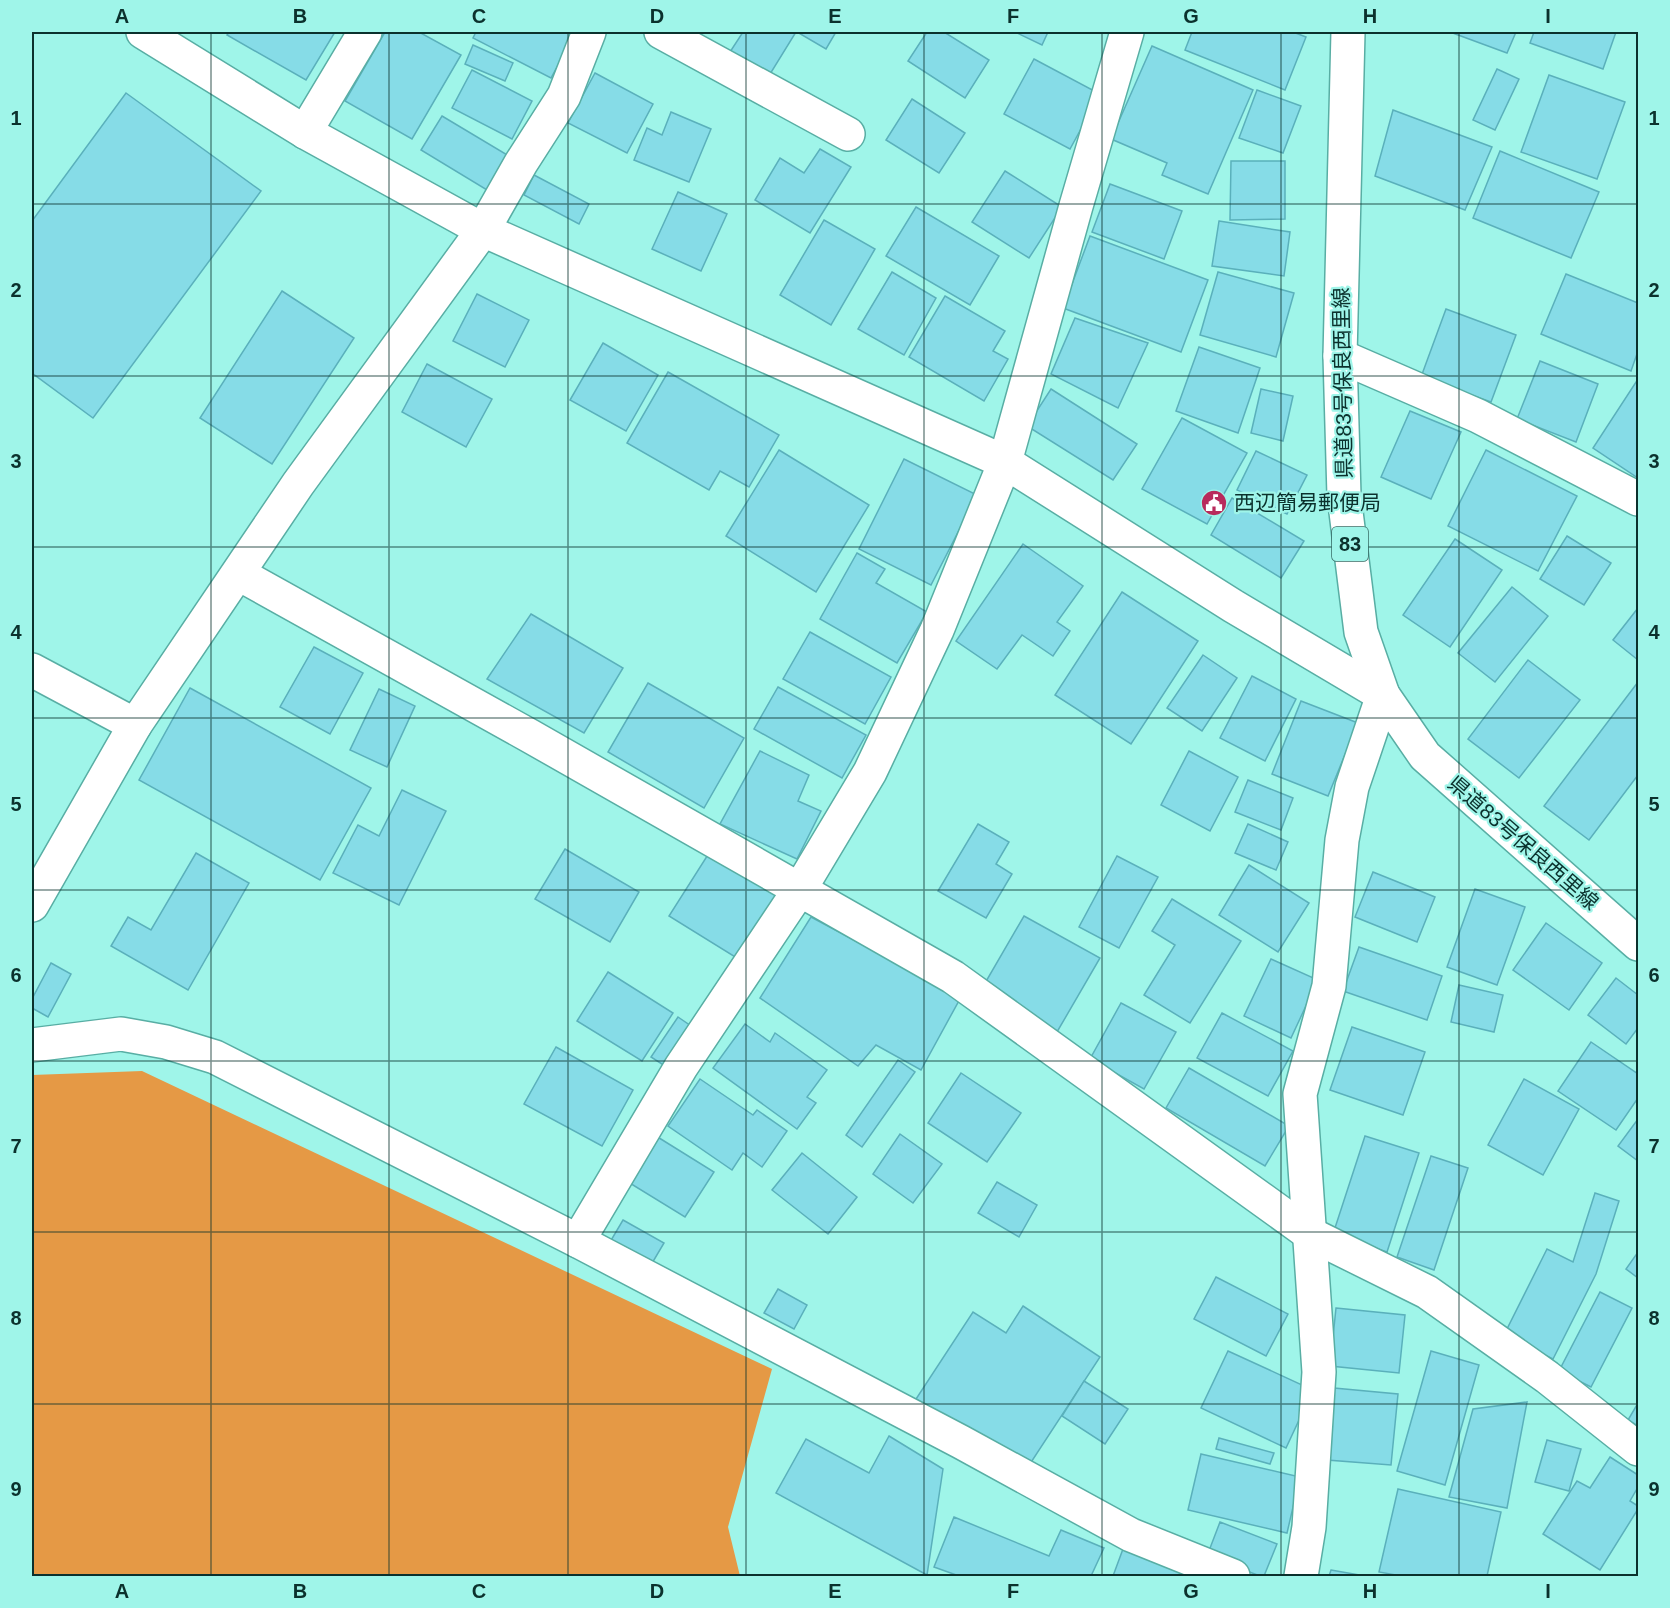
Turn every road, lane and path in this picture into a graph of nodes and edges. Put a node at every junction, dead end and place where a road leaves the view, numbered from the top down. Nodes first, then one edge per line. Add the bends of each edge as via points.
1 (142, 32) edge
2 (365, 32) edge
3 (589, 32) edge
4 (661, 32) edge
5 (1127, 32) edge
6 (1348, 32) edge
7 (305, 132) junction
8 (848, 134) dead end
9 (483, 230) junction
10 (1340, 356) junction
11 (1005, 462) junction
12 (1638, 500) edge
13 (239, 574) junction
14 (32, 670) edge
15 (1383, 695) junction
16 (135, 725) junction
17 (800, 889) junction
18 (32, 905) edge
19 (1638, 944) edge
20 (32, 1045) edge
21 (1310, 1234) junction
22 (578, 1241) junction
23 (1638, 1449) edge
24 (1233, 1576) edge
25 (1301, 1576) edge

1 - 7 street
2 - 7 street
3 - 9 street via 564,96
4 - 8 street
5 - 11 street
6 - 10 street, 県道83号保良西里線 / 83
7 - 9 street
9 - 11 street
9 - 13 street via 298,484
10 - 12 street via 1478,416
10 - 15 street, 県道83号保良西里線 / 83 via 1344,496 1361,632
11 - 15 street
11 - 17 street via 938,630 874,762
13 - 16 street
13 - 17 street
14 - 16 street
15 - 19 street, 県道83号保良西里線 / 83 via 1425,756
15 - 21 street via 1352,787 1342,840 1329,986 1300,1094
16 - 18 street
17 - 21 street via 954,977
17 - 22 street via 681,1067
20 - 22 street via 121,1034 215,1057
21 - 23 street via 1427,1292 1547,1377
21 - 25 street via 1319,1372 1309,1527
22 - 24 street via 1131,1535

